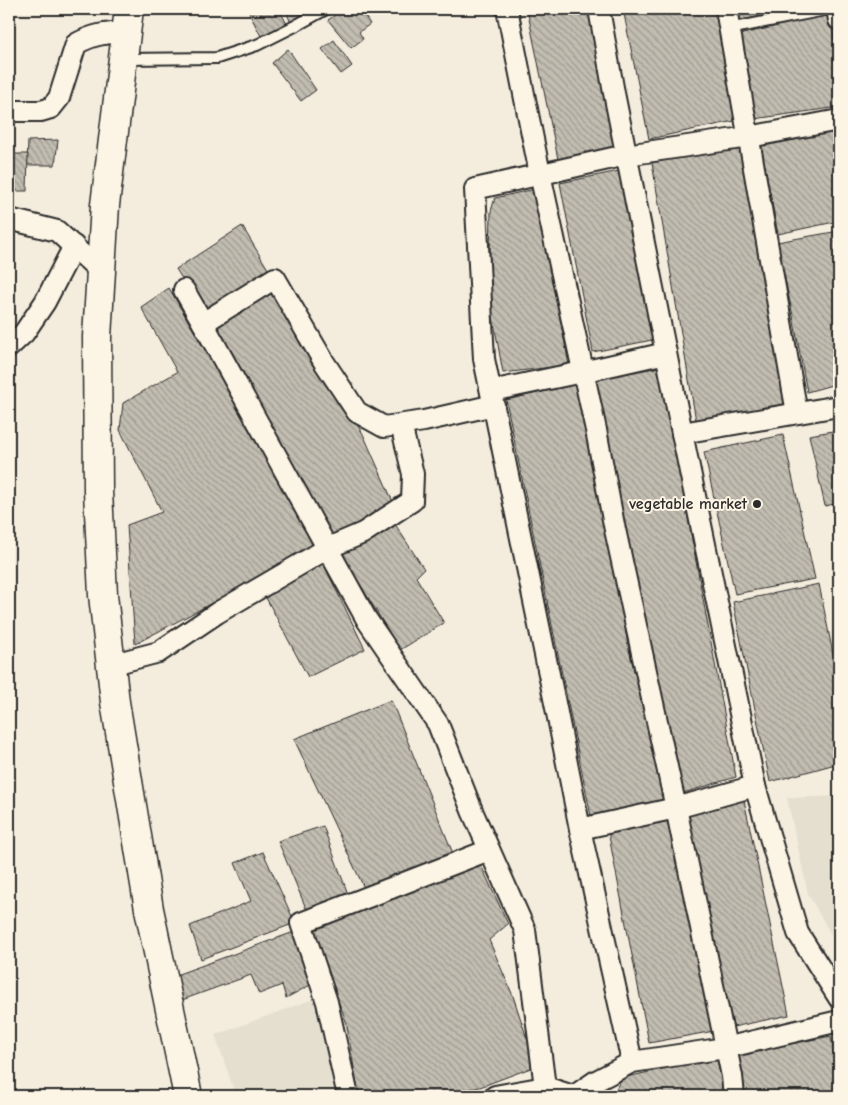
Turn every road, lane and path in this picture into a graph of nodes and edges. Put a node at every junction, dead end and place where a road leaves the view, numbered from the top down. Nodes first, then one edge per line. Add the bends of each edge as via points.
1 (326, 9) edge
2 (507, 9) edge
3 (599, 9) edge
4 (726, 9) edge
5 (830, 9) edge
6 (837, 9) edge
7 (128, 20) edge
8 (839, 20) edge
9 (729, 29) junction
10 (123, 59) junction
11 (9, 111) edge
12 (839, 120) edge
13 (749, 137) junction
14 (626, 155) junction
15 (540, 174) junction
16 (9, 220) edge
17 (74, 246) junction
18 (101, 272) junction
19 (184, 290) dead end
20 (203, 323) junction
21 (9, 347) edge
22 (666, 353) junction
23 (582, 372) junction
24 (492, 398) junction
25 (839, 406) edge
26 (797, 413) junction
27 (401, 425) junction
28 (682, 433) junction
29 (328, 548) junction
30 (110, 665) junction
31 (756, 786) junction
32 (676, 808) junction
33 (580, 828) junction
34 (489, 850) junction
35 (839, 998) edge
36 (839, 1021) edge
37 (725, 1048) junction
38 (632, 1062) junction
39 (545, 1087) junction
40 (598, 1089) edge
41 (188, 1096) edge
42 (348, 1096) edge
43 (495, 1096) edge
44 (573, 1096) edge
45 (734, 1096) edge

1 - 10 lane via 257,46 217,58
2 - 15 street
3 - 14 street
4 - 9 street
5 - 9 lane
6 - 8 street
7 - 10 main road
7 - 11 street via 76,44 59,98 51,108
9 - 13 street
10 - 18 main road via 105,206
12 - 13 street
13 - 14 street
13 - 26 street
14 - 15 street
14 - 22 street
15 - 23 street
15 - 24 street via 475,189 484,359
16 - 17 street via 57,231
17 - 18 street
17 - 21 street via 45,302 24,333
18 - 30 main road via 98,491
19 - 20 street
20 - 27 street via 275,278 357,412 384,427
20 - 29 street
22 - 23 street
22 - 28 street
23 - 24 street
23 - 32 street
24 - 27 street via 424,421
24 - 33 street
25 - 26 street
26 - 28 street
27 - 29 street via 413,474 412,501 363,533
28 - 31 street
29 - 30 street via 217,613 159,652
29 - 34 street via 368,620 438,724
30 - 41 main road via 149,909
31 - 32 street
31 - 35 street via 798,933
32 - 33 street
32 - 37 street
33 - 38 street
34 - 39 street via 525,930
34 - 42 street via 301,923 327,1002
36 - 37 street
37 - 38 street
37 - 45 street
38 - 40 street
39 - 43 street
39 - 44 street
40 - 44 street

